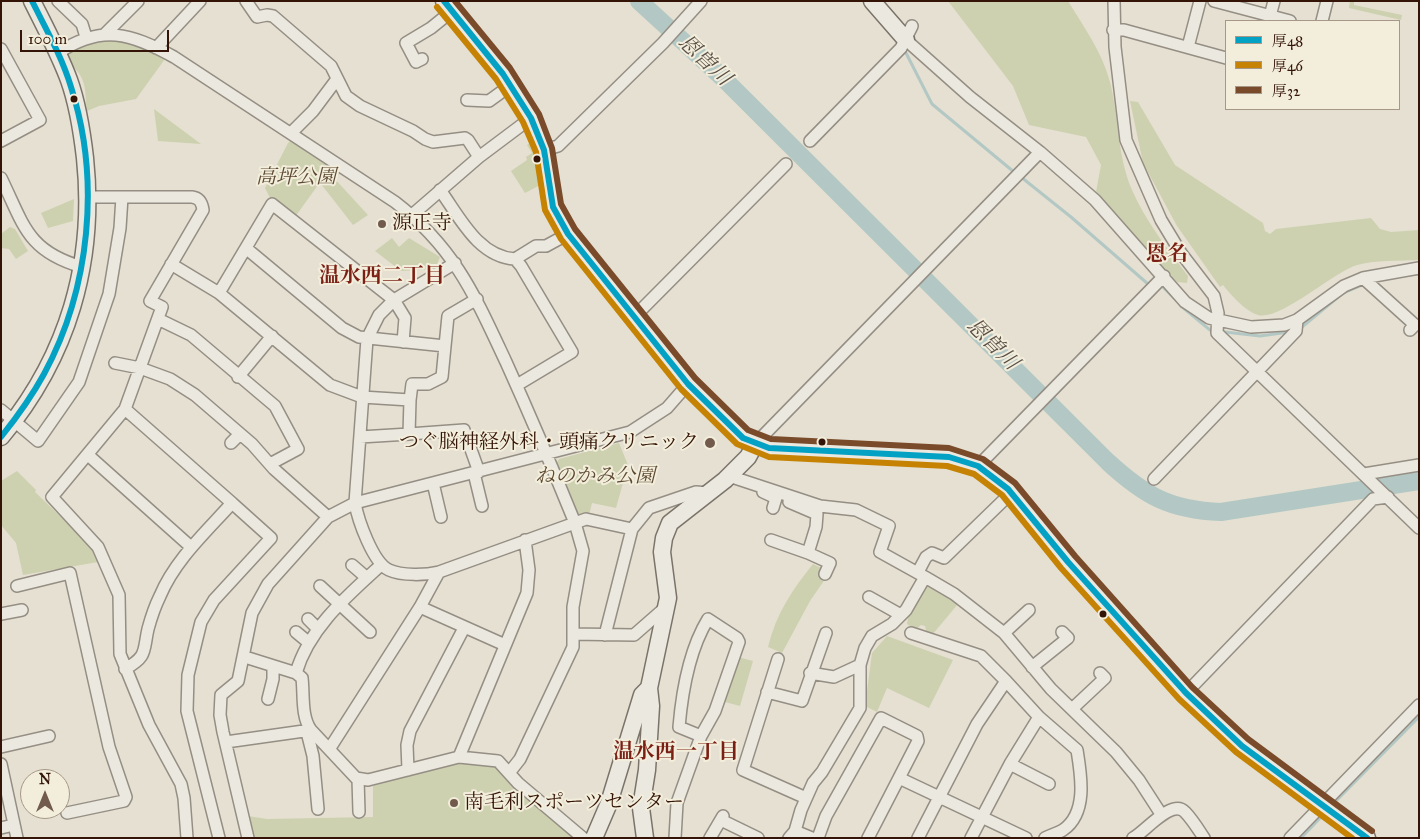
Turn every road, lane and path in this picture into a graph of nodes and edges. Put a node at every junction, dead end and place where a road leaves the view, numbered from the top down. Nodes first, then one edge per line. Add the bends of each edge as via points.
1 (32, 1) edge
2 (58, 1) edge
3 (138, 1) edge
4 (200, 1) edge
5 (246, 1) edge
6 (701, 1) edge
7 (872, 1) edge
8 (1114, 1) edge
9 (1200, 1) edge
10 (1214, 1) edge
11 (1274, 1) edge
12 (1327, 1) edge
13 (1229, 3) edge
14 (450, 5) edge
15 (1270, 16) junction
16 (1286, 20) edge
17 (1322, 20) edge
18 (1114, 30) junction
19 (909, 33) junction
20 (104, 35) junction
21 (86, 37) junction
22 (1188, 47) junction
23 (156, 48) junction
24 (1, 49) edge
25 (58, 53) junction
26 (1225, 58) edge
27 (416, 62) dead end
28 (5, 64) edge
29 (337, 79) junction
30 (511, 85) junction
31 (467, 100) dead end
32 (531, 118) junction
33 (291, 133) junction
34 (1, 141) edge
35 (810, 141) dead end
36 (544, 150) junction
37 (1040, 152) junction
38 (479, 157) junction
39 (786, 164) dead end
40 (1, 178) edge
41 (440, 190) junction
42 (88, 197) junction
43 (122, 197) junction
44 (412, 215) junction
45 (568, 234) junction
46 (118, 249) junction
47 (247, 249) junction
48 (130, 251) dead end
49 (515, 260) junction
50 (455, 263) junction
51 (171, 264) junction
52 (82, 267) junction
53 (1419, 268) edge
54 (1164, 276) junction
55 (1362, 278) junction
56 (219, 292) junction
57 (477, 299) junction
58 (394, 300) junction
59 (634, 318) junction
60 (158, 319) junction
61 (1297, 320) junction
62 (1218, 321) junction
63 (1415, 326) edge
64 (272, 336) junction
65 (367, 339) junction
66 (403, 342) junction
67 (445, 346) junction
68 (114, 362) dead end
69 (140, 368) junction
70 (1257, 371) junction
71 (238, 377) junction
72 (688, 384) junction
73 (517, 385) junction
74 (362, 397) junction
75 (410, 400) junction
76 (125, 409) junction
77 (1, 410) edge
78 (14, 422) junction
79 (240, 434) junction
80 (409, 434) junction
81 (1, 437) edge
82 (360, 437) junction
83 (231, 443) dead end
84 (754, 444) junction
85 (88, 455) junction
86 (547, 455) junction
87 (1419, 456) edge
88 (270, 464) junction
89 (978, 466) junction
90 (1413, 466) edge
91 (476, 472) junction
92 (1366, 475) junction
93 (729, 476) junction
94 (1154, 479) dead end
95 (749, 481) junction
96 (433, 483) junction
97 (1011, 493) junction
98 (709, 494) junction
99 (788, 494) junction
100 (1386, 495) junction
101 (232, 502) junction
102 (355, 503) junction
103 (482, 506) dead end
104 (773, 508) dead end
105 (328, 517) junction
106 (441, 517) dead end
107 (575, 523) junction
108 (1419, 528) edge
109 (632, 529) junction
110 (525, 540) junction
111 (771, 540) dead end
112 (190, 547) junction
113 (808, 553) junction
114 (382, 565) junction
115 (352, 566) dead end
116 (439, 572) junction
117 (825, 574) dead end
118 (922, 574) junction
119 (367, 578) junction
120 (17, 586) dead end
121 (320, 586) dead end
122 (869, 596) dead end
123 (340, 605) junction
124 (420, 607) junction
125 (666, 607) junction
126 (22, 610) dead end
127 (1029, 610) dead end
128 (1, 614) edge
129 (901, 615) junction
130 (308, 620) dead end
131 (464, 628) junction
132 (318, 629) junction
133 (365, 631) dead end
134 (296, 632) dead end
135 (826, 633) dead end
136 (911, 633) dead end
137 (1004, 633) junction
138 (574, 634) junction
139 (604, 635) junction
140 (1068, 638) dead end
141 (308, 642) junction
142 (505, 645) junction
143 (245, 657) junction
144 (778, 659) dead end
145 (860, 665) junction
146 (1032, 667) junction
147 (273, 668) junction
148 (125, 669) junction
149 (296, 673) junction
150 (810, 673) junction
151 (1105, 679) dead end
152 (1006, 681) junction
153 (649, 688) junction
154 (767, 692) junction
155 (1186, 693) junction
156 (268, 699) dead end
157 (1419, 705) edge
158 (1072, 708) junction
159 (1039, 717) junction
160 (309, 731) junction
161 (49, 736) dead end
162 (701, 736) junction
163 (226, 742) junction
164 (1, 747) edge
165 (330, 748) junction
166 (459, 757) junction
167 (1010, 764) junction
168 (408, 770) junction
169 (2, 771) edge
170 (509, 773) junction
171 (899, 778) junction
172 (358, 779) junction
173 (1044, 784) dead end
174 (939, 796) junction
175 (806, 798) junction
176 (1323, 805) junction
177 (318, 809) dead end
178 (70, 812) edge
179 (359, 812) dead end
180 (1161, 814) junction
181 (982, 816) junction
182 (14, 825) junction
183 (1, 828) edge
184 (792, 834) edge
185 (17, 838) edge
186 (186, 838) edge
187 (219, 838) edge
188 (248, 838) edge
189 (583, 838) edge
190 (594, 838) edge
191 (645, 838) edge
192 (675, 838) edge
193 (710, 838) edge
194 (758, 838) edge
195 (812, 838) edge
196 (818, 838) edge
197 (868, 838) edge
198 (918, 838) edge
199 (971, 838) edge
200 (1026, 838) edge
201 (1045, 838) edge
202 (1133, 838) edge
203 (1204, 838) edge
204 (1290, 838) edge
205 (1367, 838) edge

1 - 25 street
2 - 21 street via 82,24
3 - 20 street
4 - 23 street
5 - 29 street via 257,17 273,16 315,51 331,66
6 - 36 street via 558,146
7 - 19 street
8 - 18 street
9 - 22 street
10 - 13 street
11 - 15 street
12 - 17 street
13 - 15 street
14 - 27 street via 432,28 406,43
14 - 30 street
15 - 16 street
18 - 22 street
18 - 62 street via 1120,99 1129,149 1161,220 1214,296
19 - 35 street
19 - 37 street via 970,97
20 - 21 street
20 - 23 street via 124,36
21 - 25 street
22 - 26 street
23 - 33 street
24 - 28 street
25 - 42 street via 70,82 82,130
28 - 34 street via 40,120
29 - 33 street
29 - 38 street via 346,96 360,106 433,142 465,138
30 - 31 street via 489,102
30 - 32 street
32 - 36 street
32 - 38 street
33 - 44 street
36 - 45 street via 553,208
37 - 54 street via 1095,200
37 - 84 street
38 - 41 street
39 - 59 street
40 - 52 street via 29,235 49,254
41 - 44 street
41 - 49 street via 478,243 504,259
42 - 43 street
42 - 52 street via 86,250
43 - 46 street
43 - 51 street via 192,197 202,203 202,210
44 - 50 street
45 - 49 street via 546,246 536,246
45 - 59 street
46 - 48 street
46 - 78 street via 109,294 79,382 38,442
47 - 56 street
47 - 58 street via 272,204
47 - 65 street via 342,328
49 - 73 street via 572,352
50 - 57 street
50 - 58 street
51 - 56 street
51 - 60 street via 150,301 162,306
52 - 78 street via 72,312 59,344
53 - 55 street
54 - 62 street via 1195,310
54 - 89 street
55 - 61 street via 1344,286
55 - 63 street
56 - 64 street
57 - 67 street via 448,316
57 - 73 street via 499,360
58 - 65 street via 379,315
58 - 66 street via 404,318
59 - 72 street
60 - 69 street
60 - 71 street via 191,335
61 - 62 street via 1258,328
61 - 70 street via 1296,331
62 - 70 street via 1217,334
64 - 71 street
64 - 74 street via 330,385
65 - 66 street
65 - 74 street
66 - 67 street
67 - 75 street via 448,376 428,384 412,384
68 - 69 street
69 - 76 street
69 - 79 street via 170,379 195,395
70 - 92 street
70 - 94 street
71 - 88 street via 275,406 298,449
72 - 84 street via 743,438
72 - 86 street via 667,408 630,432
73 - 86 street
74 - 75 street
74 - 82 street
75 - 80 street
76 - 85 street
76 - 101 street
77 - 78 street
78 - 81 street
79 - 83 street
79 - 88 street
80 - 82 street
80 - 91 street via 464,430
82 - 102 street
84 - 89 street via 797,450 949,457
84 - 93 street via 748,458
85 - 112 street
85 - 148 street via 52,499 98,548 119,595 119,644
86 - 91 street
86 - 107 street
87 - 90 street
88 - 105 street
89 - 97 street
90 - 92 street
91 - 96 street
91 - 103 street
92 - 100 street
93 - 95 street
93 - 98 street
95 - 99 street
95 - 104 street via 752,487 776,498
96 - 102 street
96 - 106 street
97 - 118 street via 944,558 932,553 926,557
97 - 155 street via 1068,562
98 - 109 street via 696,492 649,508
98 - 125 street via 670,523 664,538
99 - 113 street via 786,501 817,514
99 - 118 street via 824,507 856,510 889,526 880,552
100 - 108 street
100 - 155 street via 1373,499
101 - 112 street
101 - 187 street via 271,538 214,600 201,622 188,675 187,711
102 - 105 street
102 - 114 street via 358,521
105 - 143 street via 268,584 256,604
107 - 109 street via 586,519
107 - 110 street
107 - 138 street via 582,551 573,607
109 - 139 street
110 - 116 street
110 - 142 street via 529,570 527,593
111 - 113 street via 786,542
112 - 148 street via 160,595 142,657
113 - 117 street via 830,563
114 - 116 street via 398,573
114 - 119 street
115 - 119 street
116 - 124 street
118 - 129 street
118 - 137 street
119 - 123 street
120 - 178 street via 70,573 109,747 126,797 124,801
121 - 123 street
122 - 129 street
123 - 132 street
123 - 133 street
124 - 131 street
124 - 165 street
125 - 139 street via 634,635
125 - 153 street
126 - 128 street
127 - 137 street
129 - 145 street via 872,636 864,648
130 - 132 street
131 - 142 street
131 - 168 street via 410,731
132 - 141 street
134 - 141 street
135 - 150 street
136 - 152 street via 981,656
137 - 146 street
138 - 139 street
138 - 170 street via 572,650 520,759
140 - 146 street
141 - 149 street
142 - 166 street
143 - 147 street
143 - 163 street via 238,681 221,695 220,715
144 - 154 street
145 - 150 street via 834,677
145 - 175 street via 860,708
146 - 158 street
147 - 149 street
147 - 156 street
148 - 186 street via 149,725 180,784
149 - 160 street via 302,678 304,713
150 - 154 street via 802,700
151 - 158 street
152 - 159 street
152 - 174 street via 977,724
153 - 190 street via 642,695 609,803
153 - 191 street via 652,706 641,808
154 - 175 street via 743,770
155 - 176 street via 1242,746
157 - 176 street
158 - 180 street via 1116,752
159 - 167 street
159 - 201 street via 1077,750 1082,780 1078,811 1064,830
160 - 163 street
160 - 165 street
160 - 177 street
161 - 164 street
162 - 162 street via 715,711 739,642 708,619 682,694 679,728
162 - 192 street via 677,803
163 - 188 street
165 - 172 street
166 - 168 street
166 - 170 street via 498,761
167 - 173 street
167 - 181 street
168 - 172 street via 372,780
169 - 182 street
170 - 189 street
171 - 174 street
171 - 196 street via 918,741 917,736 881,718 826,816
171 - 197 street
172 - 179 street
174 - 181 street
174 - 198 street
175 - 184 street
176 - 204 street
176 - 205 street
180 - 202 street
180 - 203 street via 1178,808 1184,810
181 - 199 street
181 - 200 street
182 - 183 street
182 - 185 street
184 - 195 street
193 - 194 street via 722,818

